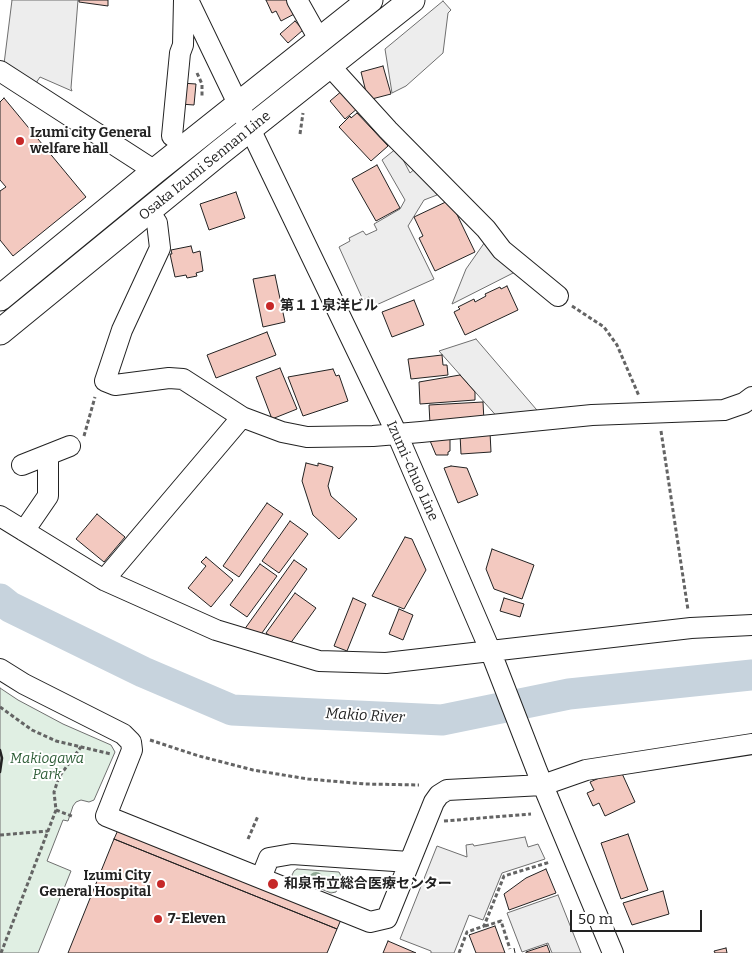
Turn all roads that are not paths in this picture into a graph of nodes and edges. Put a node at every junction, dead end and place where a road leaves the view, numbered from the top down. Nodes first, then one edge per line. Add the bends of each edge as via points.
1 (184, 0) edge
2 (188, 0) edge
3 (296, 0) edge
4 (370, 0) edge
5 (412, 0) edge
6 (320, 41) junction
7 (329, 65) junction
8 (0, 71) edge
9 (238, 104) junction
10 (250, 129) junction
11 (172, 136) dead end
12 (155, 171) junction
13 (149, 211) junction
14 (558, 296) road end
15 (0, 298) edge
16 (0, 332) edge
17 (752, 397) edge
18 (242, 417) junction
19 (397, 434) junction
20 (70, 446) road end
21 (48, 454) junction
22 (22, 465) dead end
23 (0, 516) edge
24 (24, 531) junction
25 (104, 580) junction
26 (752, 625) edge
27 (491, 652) junction
28 (0, 669) edge
29 (752, 744) edge
30 (540, 778) junction
31 (409, 862) junction
32 (261, 878) junction
33 (613, 953) edge

1 - 11 street via 183,46
2 - 9 street, Izumi-chuo Line
3 - 6 street
4 - 6 main road, Osaka Izumi Sennan Line
5 - 7 main road, Osaka Izumi Sennan Line
6 - 9 main road, Osaka Izumi Sennan Line
7 - 10 main road, Osaka Izumi Sennan Line
7 - 14 street via 486,229 502,250
8 - 12 street
9 - 10 street, Izumi-chuo Line
9 - 12 main road, Osaka Izumi Sennan Line
10 - 13 main road, Osaka Izumi Sennan Line
10 - 19 street, Izumi-chuo Line
12 - 15 main road, Osaka Izumi Sennan Line
13 - 16 main road, Osaka Izumi Sennan Line
13 - 18 street via 157,224 160,248 122,330 105,381 115,385 183,379
17 - 19 street via 724,410 592,415
18 - 19 street via 282,432 307,437
18 - 25 street
19 - 27 street, Izumi-chuo Line
20 - 21 street
21 - 22 street
21 - 24 street via 48,496
23 - 24 street
24 - 25 street
25 - 27 street via 216,630 319,660 386,663
26 - 27 street via 690,628
27 - 30 street, Izumi-chuo Line
28 - 32 street via 123,734 124,749 132,750 106,816
29 - 30 street
30 - 31 street via 447,790 434,802
30 - 33 street, Izumi-chuo Line
31 - 32 street via 292,854 269,858
31 - 32 street via 386,918 370,922

